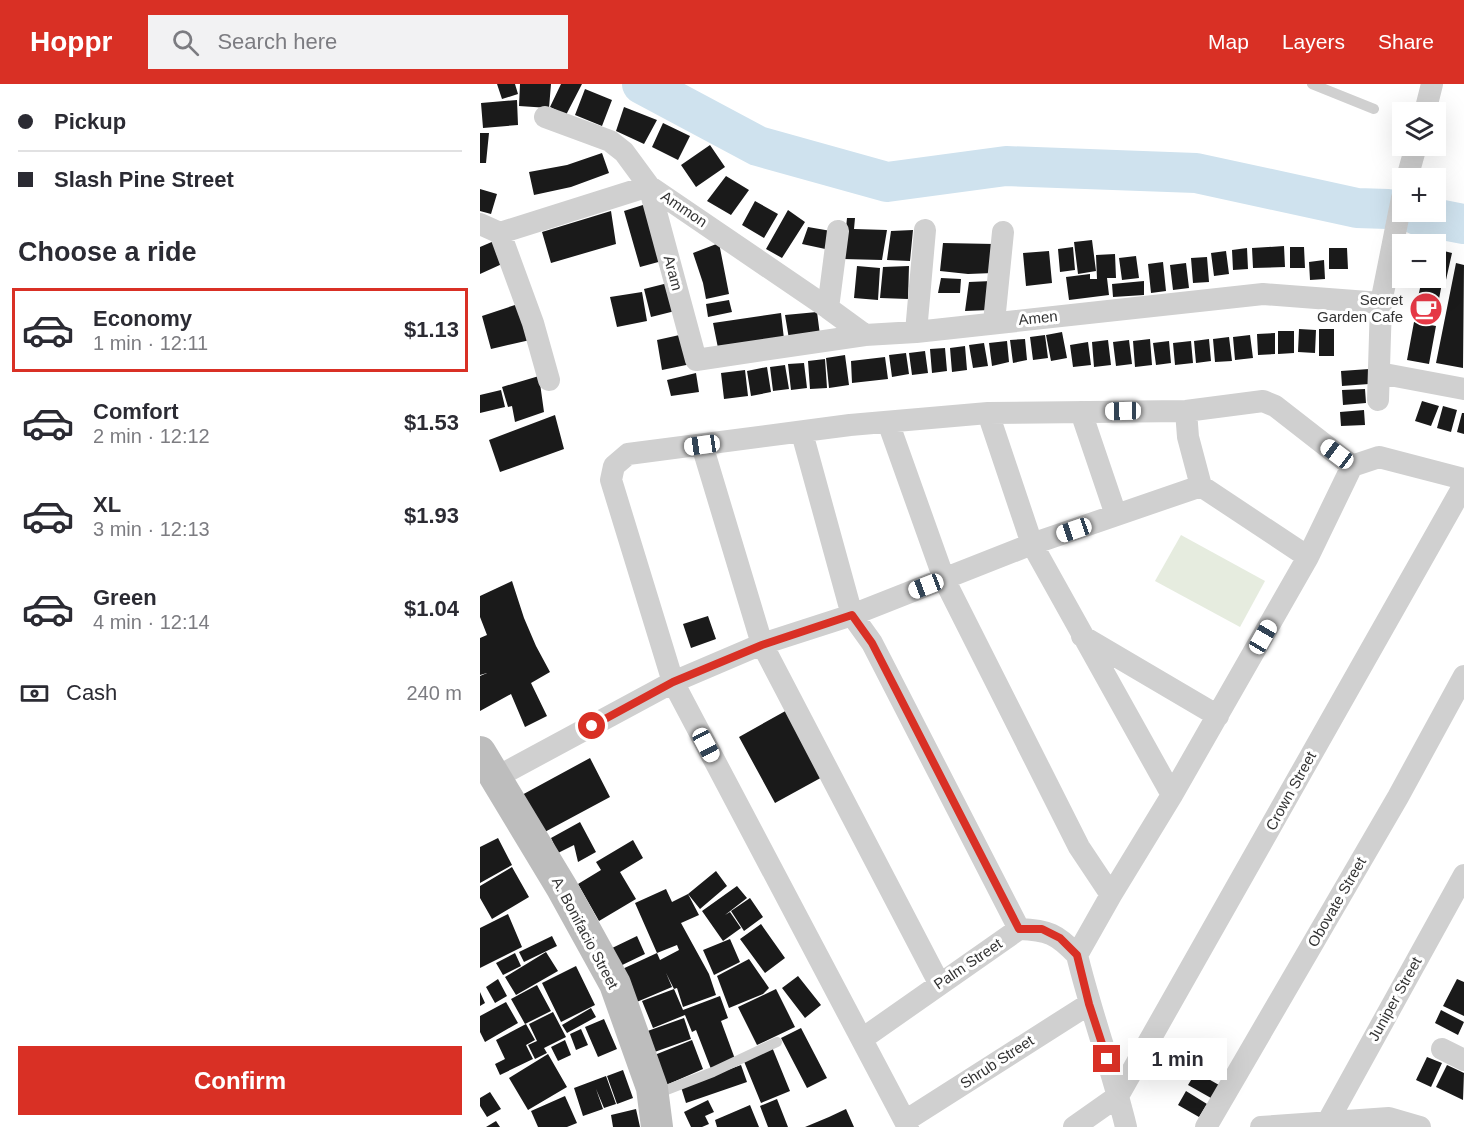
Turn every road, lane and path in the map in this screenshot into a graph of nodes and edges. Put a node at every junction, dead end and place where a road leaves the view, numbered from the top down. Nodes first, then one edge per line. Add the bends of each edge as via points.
1 (1312, 84) edge
2 (1432, 84) edge
3 (1428, 102) edge
4 (1374, 109) dead end
5 (545, 117) dead end
6 (649, 186) junction
7 (1397, 222) edge
8 (490, 228) edge
9 (925, 230) dead end
10 (838, 231) dead end
11 (1003, 232) dead end
12 (1381, 303) junction
13 (828, 308) junction
14 (994, 322) junction
15 (916, 332) junction
16 (865, 335) junction
17 (696, 360) joint
18 (1379, 373) junction
19 (549, 380) dead end
20 (1464, 389) edge
21 (1378, 400) dead end
22 (1186, 411) junction
23 (1081, 412) junction
24 (988, 413) junction
25 (888, 422) junction
26 (802, 433) junction
27 (702, 445) junction
28 (1352, 466) junction
29 (1464, 479) edge
30 (1201, 486) junction
31 (1464, 486) edge
32 (1116, 515) junction
33 (1032, 544) junction
34 (1308, 558) junction
35 (944, 579) junction
36 (852, 615) junction
37 (1082, 636) junction
38 (762, 645) junction
39 (1464, 676) edge
40 (673, 682) junction
41 (1218, 716) junction
42 (487, 765) edge
43 (1172, 795) junction
44 (1464, 875) edge
45 (1111, 895) junction
46 (1019, 929) junction
47 (1077, 955) junction
48 (939, 984) junction
49 (1089, 1004) junction
50 (862, 1039) junction
51 (777, 1042) dead end
52 (1443, 1049) dead end
53 (1463, 1059) edge
54 (653, 1095) junction
55 (1119, 1096) junction
56 (1327, 1123) junction
57 (906, 1124) edge
58 (657, 1127) edge
59 (1074, 1127) edge
60 (1126, 1127) edge
61 (1206, 1127) edge
62 (1261, 1127) edge
63 (1420, 1127) edge

1 - 4 lane
2 - 3 street
5 - 6 street via 610,141 624,152
6 - 8 street, Ammon
6 - 13 street, Ammon
6 - 17 street, Aram
7 - 12 street
8 - 19 street via 533,323
9 - 15 street
10 - 13 street
11 - 14 street
12 - 14 street, Amen via 1263,294
12 - 18 street
13 - 16 street, Ammon
14 - 15 street, Amen
15 - 16 street, Amen
16 - 17 street, Amen
18 - 20 street
18 - 21 street
22 - 23 street
22 - 28 street via 1263,401 1275,406
22 - 30 street via 1188,437
23 - 24 street
23 - 32 street
24 - 25 street
24 - 33 street
25 - 26 street
25 - 35 street
26 - 27 street
26 - 36 street
27 - 38 street
27 - 40 street via 628,454 614,466 611,475
28 - 29 street via 1379,457
28 - 34 street
30 - 32 street
30 - 34 street
31 - 55 street, Crown Street
32 - 33 street
33 - 35 street
33 - 37 street
34 - 41 street
35 - 36 street
35 - 45 street via 1079,847
36 - 38 street
36 - 46 street via 872,643
37 - 41 street
37 - 43 street
38 - 40 street
38 - 48 street
39 - 61 street, Obovate Street
40 - 42 street
40 - 50 street
41 - 43 street
42 - 54 main road, A. Bonifacio Street via 615,984
43 - 45 street
44 - 56 street, Juniper Street
45 - 47 street
46 - 47 street via 1042,929 1060,938
46 - 48 street, Palm Street
47 - 49 street
48 - 50 street, Palm Street
49 - 55 street
49 - 57 street, Shrub Street
50 - 57 street
51 - 54 lane
52 - 53 street
54 - 58 main road, A. Bonifacio Street
55 - 59 street
55 - 60 street
56 - 62 street
56 - 63 street via 1389,1118

